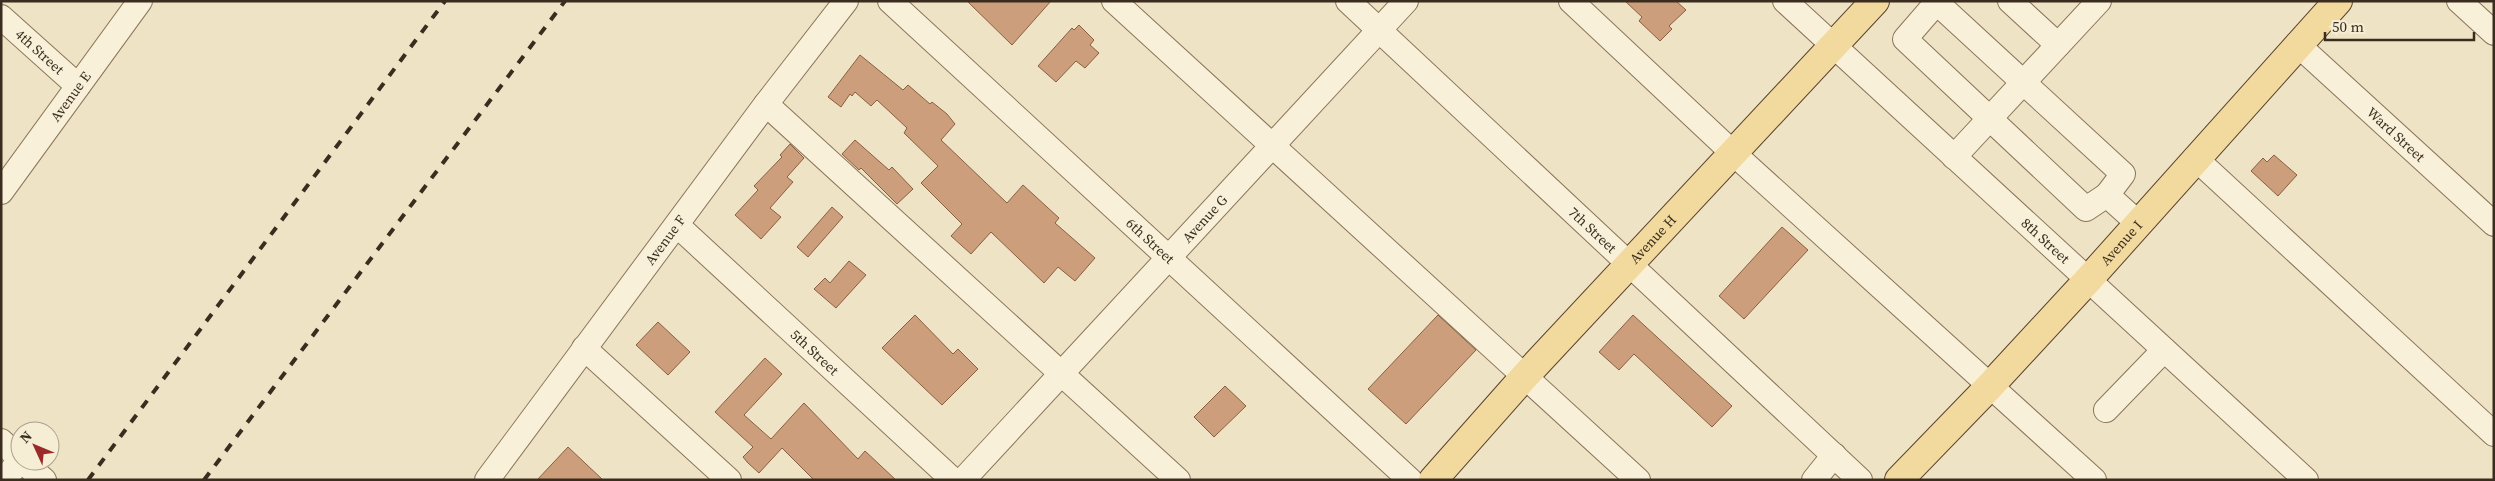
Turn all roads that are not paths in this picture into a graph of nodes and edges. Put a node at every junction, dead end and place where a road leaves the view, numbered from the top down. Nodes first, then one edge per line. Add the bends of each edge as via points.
1 (140, 1) edge
2 (846, 1) edge
3 (890, 1) edge
4 (1114, 1) edge
5 (1348, 1) edge
6 (1406, 1) edge
7 (1571, 1) edge
8 (1785, 1) edge
9 (1874, 1) edge
10 (2010, 1) edge
11 (2338, 1) edge
12 (2459, 1) edge
13 (1937, 2) edge
14 (2091, 4) edge
15 (1, 17) edge
16 (1380, 30) junction
17 (2494, 34) edge
18 (2297, 44) junction
19 (2058, 45) junction
20 (1833, 46) junction
21 (2024, 82) junction
22 (78, 86) junction
23 (766, 104) junction
24 (1990, 118) junction
25 (1272, 146) junction
26 (1733, 153) junction
27 (1954, 157) junction
28 (2196, 158) junction
29 (1, 192) edge
30 (2106, 195) junction
31 (2138, 223) junction
32 (2494, 224) edge
33 (678, 226) junction
34 (1169, 258) junction
35 (1629, 265) junction
36 (2088, 280) junction
37 (584, 348) junction
38 (2164, 350) junction
39 (1061, 374) junction
40 (1525, 376) junction
41 (1990, 386) junction
42 (2106, 410) dead end
43 (2494, 434) edge
44 (1834, 456) junction
45 (34, 471) edge
46 (493, 478) edge
47 (44, 480) edge
48 (729, 480) edge
49 (952, 480) edge
50 (964, 480) edge
51 (1178, 480) edge
52 (1410, 480) edge
53 (1433, 480) edge
54 (1638, 480) edge
55 (1814, 480) edge
56 (1860, 480) edge
57 (1899, 480) edge
58 (2094, 480) edge
59 (2306, 480) edge

1 - 22 street, Avenue E
2 - 23 street, Avenue F
3 - 34 street, 6th Street
4 - 25 street
5 - 16 street, 7th Street
6 - 16 street, Avenue G
7 - 26 street
8 - 20 street, 8th Street
9 - 20 main road, Avenue H
10 - 19 street
11 - 18 main road, Avenue I
12 - 17 street
13 - 21 street
13 - 24 street via 1905,39
14 - 19 street
15 - 22 street, 4th Street
16 - 25 street, Avenue G
16 - 35 street, 7th Street
18 - 28 main road, Avenue I
18 - 32 street, Ward Street
19 - 21 street
20 - 26 main road, Avenue H
20 - 27 street, 8th Street
21 - 24 street
21 - 30 street via 2123,174
22 - 29 street, Avenue E
23 - 33 street, Avenue F
23 - 39 street
24 - 27 street
24 - 30 street via 2086,209
25 - 34 street, Avenue G
25 - 40 street
26 - 35 main road, Avenue H
26 - 41 street
27 - 36 street, 8th Street
28 - 31 main road, Avenue I
28 - 43 street
30 - 31 street
31 - 36 main road, Avenue I
33 - 37 street, Avenue F
33 - 49 street, 5th Street
34 - 39 street, Avenue G
34 - 52 street, 6th Street
35 - 40 main road, Avenue H
35 - 44 street, 7th Street
36 - 38 street, 8th Street
36 - 41 main road, Avenue I
37 - 46 street, Avenue F
37 - 48 street
38 - 42 street
38 - 59 street, 8th Street
39 - 50 street, Avenue G
39 - 51 street
40 - 53 main road, Avenue H
40 - 54 street
41 - 57 main road, Avenue I
41 - 58 street
44 - 55 street
44 - 56 street, 7th Street
45 - 47 street

